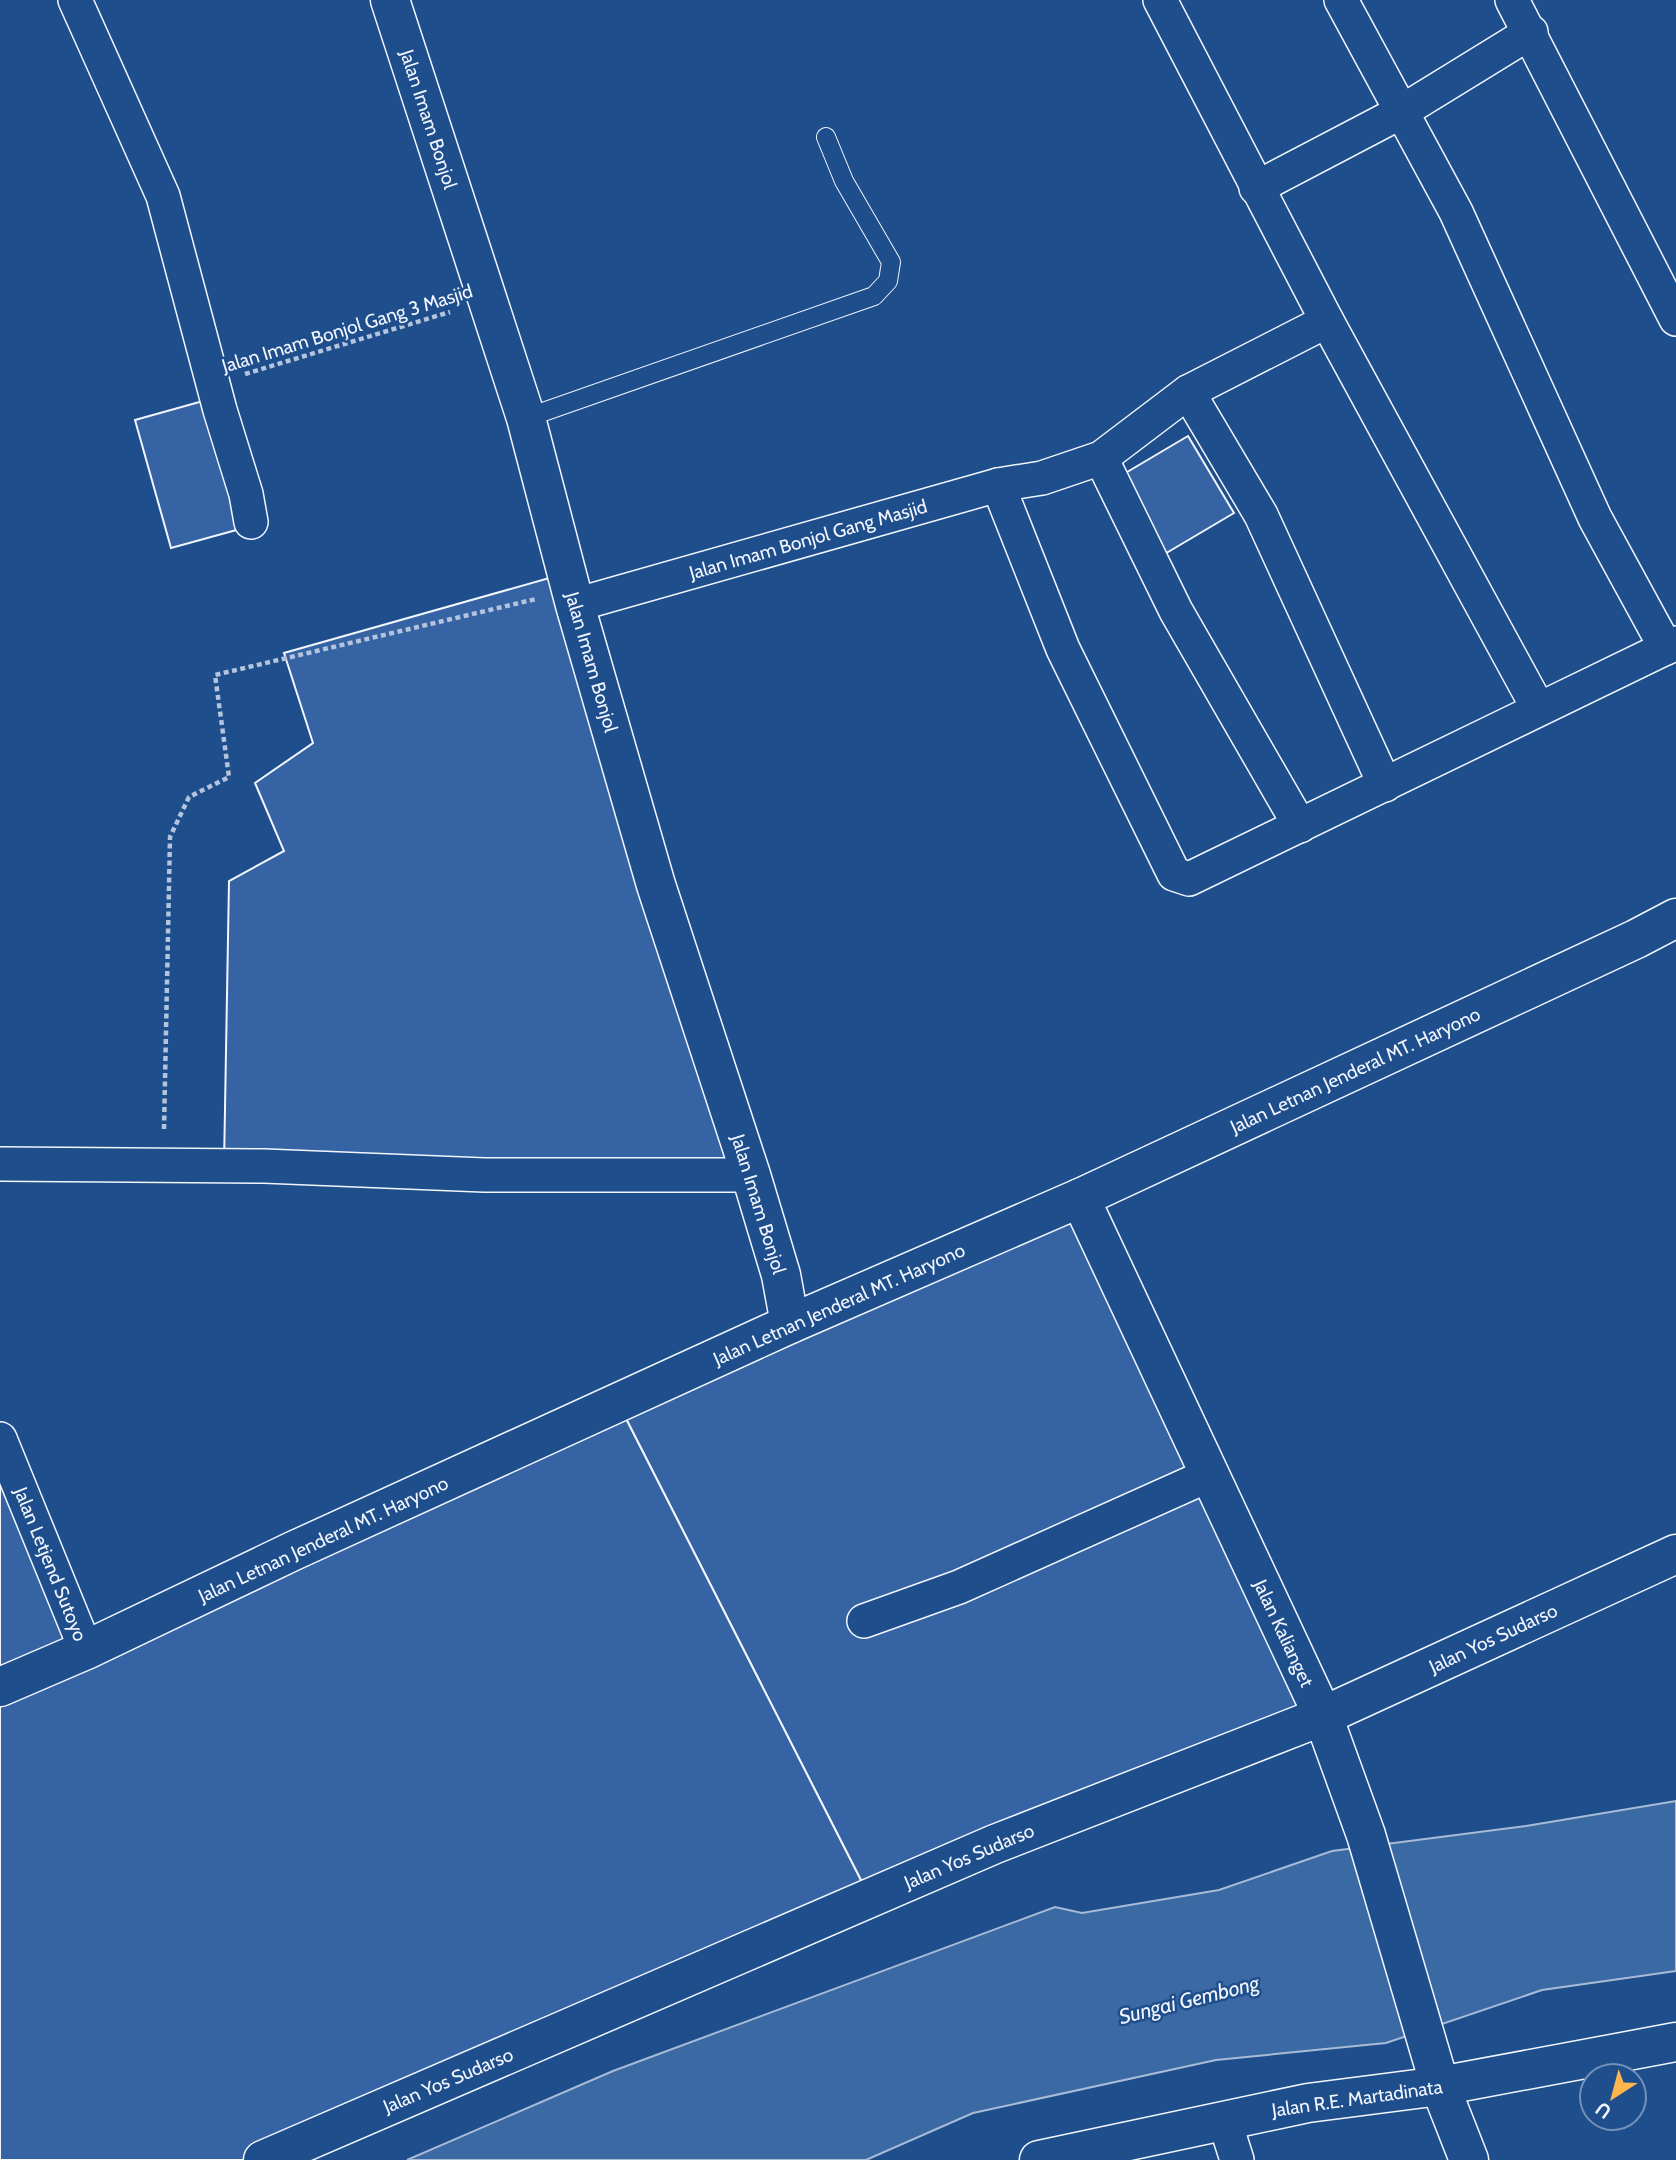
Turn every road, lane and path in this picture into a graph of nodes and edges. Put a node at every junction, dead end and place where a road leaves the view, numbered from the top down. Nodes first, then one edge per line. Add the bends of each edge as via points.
1 (75, 0) edge
2 (390, 0) edge
3 (1160, 0) edge
4 (1341, 0) edge
5 (1512, 0) edge
6 (1531, 32) junction
7 (1401, 112) junction
8 (827, 137) dead end
9 (1256, 188) junction
10 (488, 300) junction
11 (1676, 319) edge
12 (1327, 321) junction
13 (214, 384) junction
14 (1188, 392) junction
15 (526, 418) junction
16 (1101, 458) junction
17 (998, 485) junction
18 (251, 522) dead end
19 (573, 598) junction
20 (1671, 645) edge
21 (1538, 708) junction
22 (1385, 785) junction
23 (1300, 826) junction
24 (1676, 918) edge
25 (0, 1164) edge
26 (163, 1165) junction
27 (751, 1175) junction
28 (1080, 1198) junction
29 (790, 1324) junction
30 (0, 1439) edge
31 (1209, 1475) junction
32 (1676, 1553) edge
33 (864, 1621) dead end
34 (86, 1650) junction
35 (0, 1686) edge
36 (1323, 1716) junction
37 (1676, 2042) edge
38 (1440, 2086) junction
39 (1224, 2119) junction
40 (263, 2160) edge
41 (1039, 2160) edge
42 (1237, 2160) edge
43 (1469, 2160) edge

1 - 13 street via 163,196
2 - 10 main road, Jalan Imam Bonjol
3 - 9 street
4 - 7 street
5 - 6 street
6 - 7 street
6 - 11 street
7 - 9 street
7 - 20 street via 1456,212 1595,518
8 - 15 lane via 844,181 891,262 887,281 874,296
9 - 12 street
10 - 13 path, Jalan Imam Bonjol Gang 3 Masjid
10 - 15 main road, Jalan Imam Bonjol
12 - 14 street, Jalan Imam Bonjol Gang Masjid
12 - 21 street
13 - 18 street
14 - 16 street, Jalan Imam Bonjol Gang Masjid
14 - 22 street via 1261,515
15 - 19 main road, Jalan Imam Bonjol
16 - 17 street, Jalan Imam Bonjol Gang Masjid via 1042,478
16 - 23 street via 1176,611
17 - 19 street, Jalan Imam Bonjol Gang Masjid
17 - 23 street via 1063,649 1174,874 1189,878
19 - 26 path via 215,675 229,777 189,797 170,837
19 - 27 main road, Jalan Imam Bonjol via 656,886
20 - 21 street
21 - 22 street
22 - 23 street
24 - 28 main road, Jalan Letnan Jenderal MT. Haryono
25 - 26 street
26 - 27 street via 484,1175
27 - 29 main road, Jalan Imam Bonjol via 781,1275
28 - 29 main road, Jalan Letnan Jenderal MT. Haryono
28 - 31 main road, Jalan Kalianget
29 - 34 main road, Jalan Letnan Jenderal MT. Haryono
30 - 34 street, Jalan Letjend Sutoyo
31 - 33 street via 959,1587
31 - 36 main road, Jalan Kalianget
32 - 36 main road, Jalan Yos Sudarso
34 - 35 main road, Jalan Letnan Jenderal MT. Haryono
36 - 38 main road, Jalan Kalianget via 1366,1835
36 - 40 main road, Jalan Yos Sudarso via 982,1850
37 - 38 main road, Jalan R.E. Martadinata
38 - 39 main road, Jalan R.E. Martadinata
38 - 43 main road, Jalan Kalianget
39 - 41 main road, Jalan R.E. Martadinata
39 - 42 street

